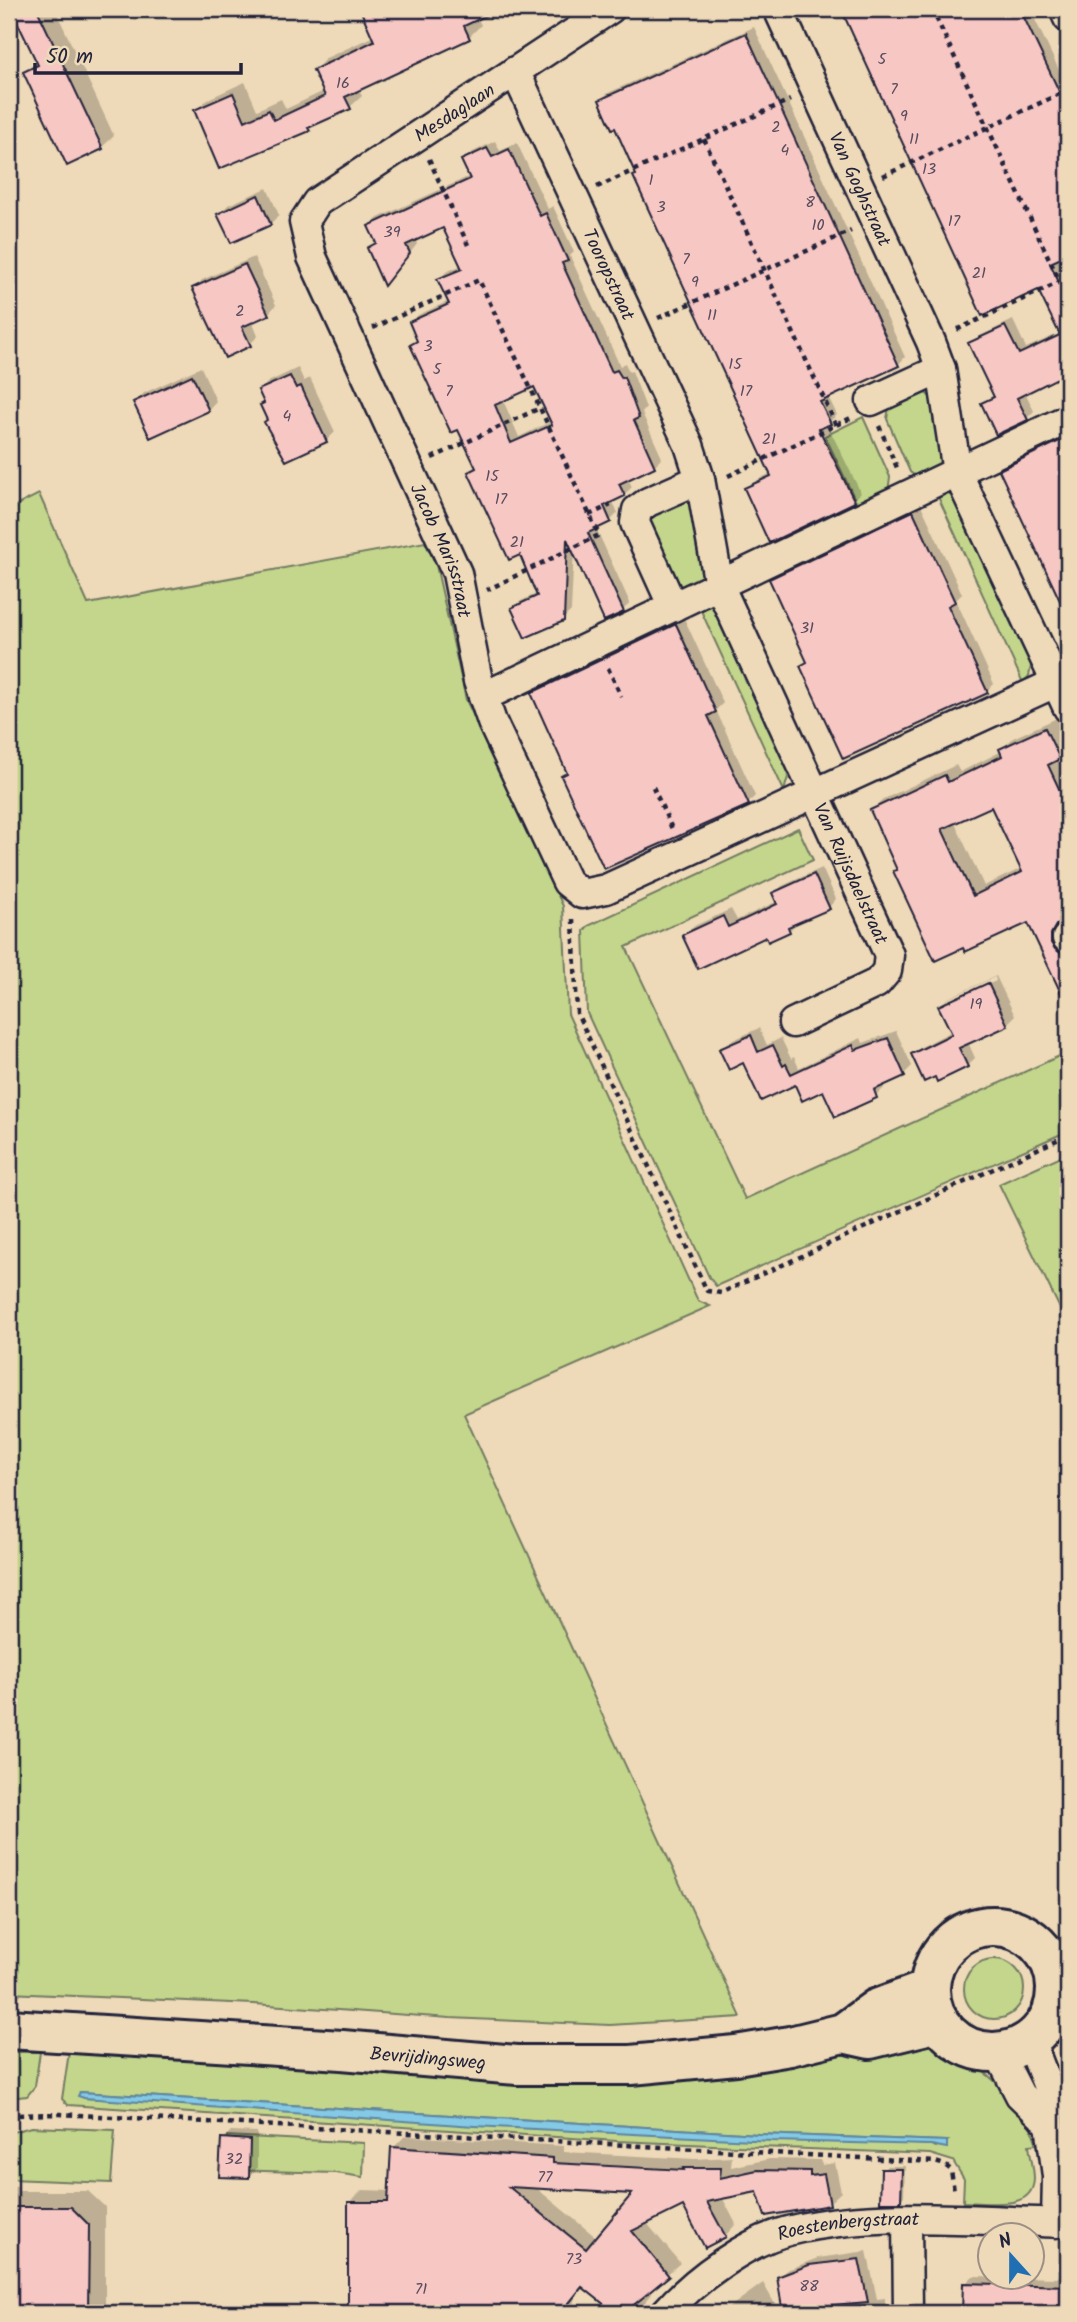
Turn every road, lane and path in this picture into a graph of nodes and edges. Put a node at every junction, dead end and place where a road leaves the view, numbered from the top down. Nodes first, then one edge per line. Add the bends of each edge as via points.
1 (778, 9) edge
2 (932, 9) edge
3 (1064, 9) edge
4 (605, 10) edge
5 (1068, 18) edge
6 (515, 71) junction
7 (815, 89) junction
8 (1068, 90) edge
9 (988, 128) junction
10 (416, 137) junction
11 (704, 139) junction
12 (860, 186) junction
13 (574, 197) junction
14 (875, 220) junction
15 (304, 222) joint
16 (468, 245) dead end
17 (765, 270) junction
18 (1068, 280) edge
19 (1060, 282) junction
20 (635, 328) junction
21 (349, 338) junction
22 (931, 342) junction
23 (941, 369) junction
24 (871, 401) junction
25 (540, 408) junction
26 (1068, 419) edge
27 (836, 425) junction
28 (409, 469) junction
29 (957, 472) junction
30 (700, 479) junction
31 (897, 501) junction
32 (719, 584) junction
33 (464, 601) junction
34 (673, 607) junction
35 (1062, 679) edge
36 (483, 697) junction
37 (1068, 708) edge
38 (653, 787) dead end
39 (815, 792) junction
40 (684, 853) junction
41 (575, 888) junction
42 (793, 1023) dead end
43 (1068, 1135) edge
44 (1056, 1947) edge
45 (1063, 1984) edge
46 (934, 2005) junction
47 (9, 2029) edge
48 (1014, 2046) junction
49 (9, 2118) edge
50 (954, 2195) dead end
51 (907, 2220) junction
52 (1062, 2223) edge
53 (665, 2313) edge
54 (908, 2313) edge

1 - 7 street, Van Goghstraat
2 - 9 path
3 - 5 street
4 - 6 street, Mesdaglaan
6 - 10 street, Mesdaglaan
6 - 13 street, Tooropstraat
7 - 11 path
7 - 12 street, Van Goghstraat
8 - 9 path
9 - 12 path
9 - 19 path
10 - 15 street, Mesdaglaan via 317,202
10 - 16 path
11 - 13 path
11 - 17 path
12 - 14 street, Van Goghstraat
13 - 20 street, Tooropstraat
14 - 17 path
14 - 22 street, Van Goghstraat
15 - 21 street, Jacob Marisstraat via 312,257
17 - 20 path
17 - 27 path
18 - 19 path
19 - 22 path
20 - 30 street, Tooropstraat
21 - 25 path via 479,280
21 - 28 street, Jacob Marisstraat
22 - 23 street, Van Goghstraat
23 - 24 street
23 - 29 street, Van Goghstraat
24 - 27 path via 856,416
24 - 31 path via 901,476 893,494
25 - 28 path
25 - 33 path via 599,536
26 - 29 street
27 - 30 path via 716,482
28 - 33 street, Jacob Marisstraat via 457,573
29 - 31 street
29 - 35 street, Van Goghstraat
30 - 32 street, Tooropstraat
30 - 34 street via 637,510 635,523
31 - 32 street
32 - 34 street
32 - 39 street, Tooropstraat
33 - 36 street, Jacob Marisstraat
34 - 36 street
35 - 37 street, Van Goghstraat
35 - 39 street, Van Ruijsdaelstraat
36 - 41 street, Jacob Marisstraat
38 - 40 path
39 - 40 street, Van Ruijsdaelstraat
39 - 42 street, Van Ruijsdaelstraat via 889,955 887,971 877,984
40 - 41 street, Van Ruijsdaelstraat via 606,889
41 - 43 path via 577,1013 707,1292 722,1293
44 - 45 main road via 1053,1966
44 - 46 main road via 1006,1926 962,1933 945,1947 934,1966
45 - 48 main road via 1045,2025
46 - 47 main road, Bevrijdingsweg via 876,2009 844,2033 790,2046 618,2065 517,2065
46 - 48 main road via 954,2039 975,2050
48 - 52 street via 1020,2095 1049,2123
49 - 50 path via 60,2114 934,2162 951,2169
51 - 52 street, Roestenbergstraat
51 - 53 street, Roestenbergstraat via 841,2221 790,2230 707,2273
51 - 54 street

